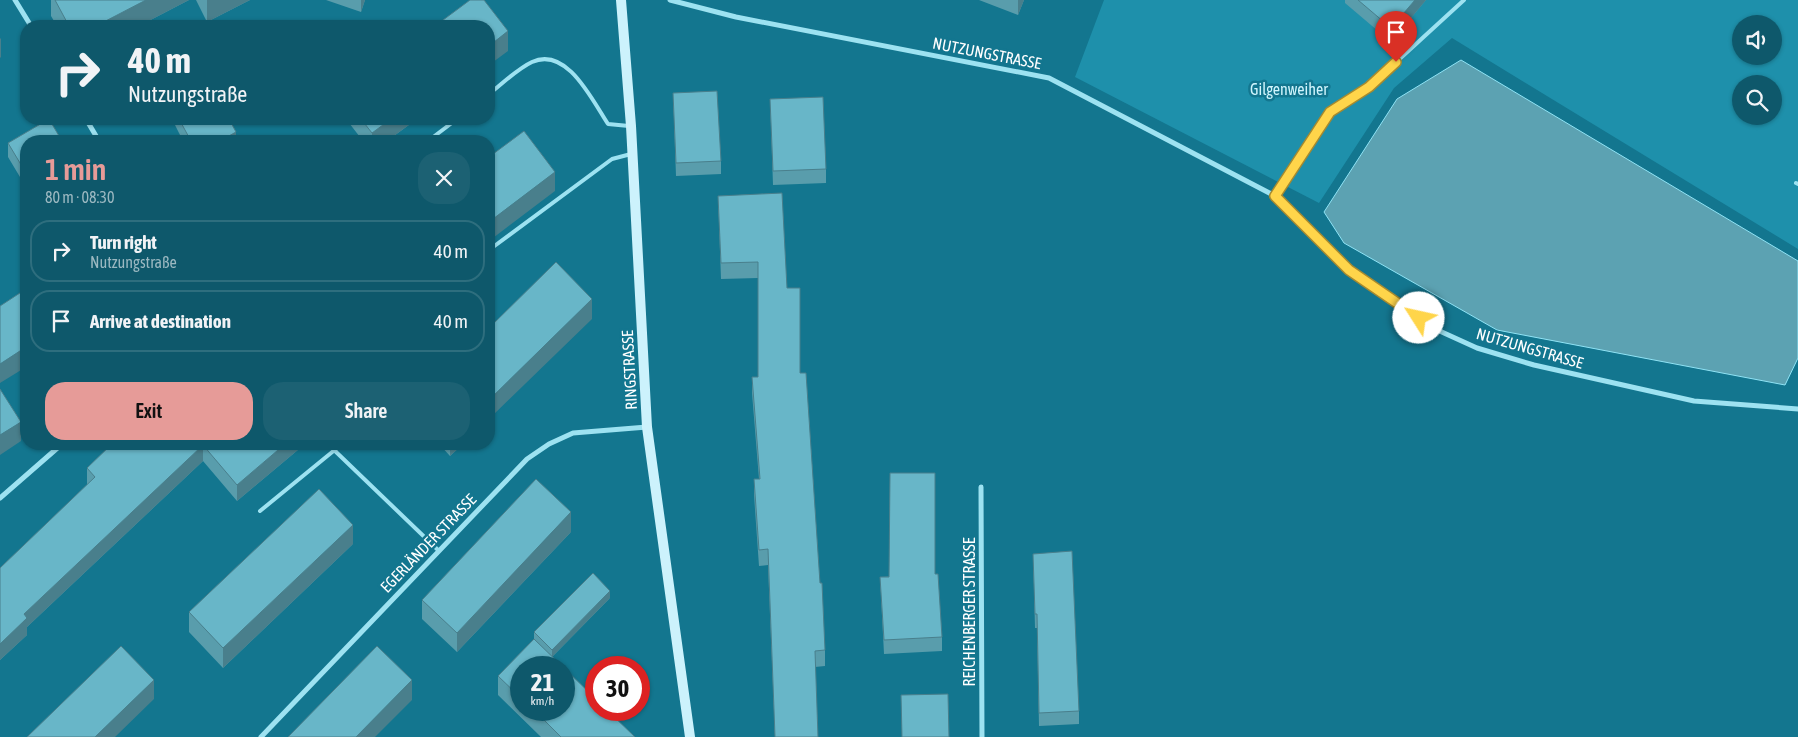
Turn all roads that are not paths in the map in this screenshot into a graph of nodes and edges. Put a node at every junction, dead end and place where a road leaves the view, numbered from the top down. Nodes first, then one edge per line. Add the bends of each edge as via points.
1 (15, 0) edge
2 (621, 0) edge
3 (670, 0) edge
4 (1464, 0) edge
5 (27, 20) edge
6 (495, 89) edge
7 (449, 125) edge
8 (631, 126) junction
9 (436, 135) edge
10 (632, 154) junction
11 (1275, 196) junction
12 (495, 246) edge
13 (1798, 409) edge
14 (647, 426) junction
15 (55, 450) edge
16 (334, 450) joint
17 (981, 487) dead end
18 (0, 498) edge
19 (260, 510) dead end
20 (438, 550) junction
21 (260, 737) edge
22 (690, 737) edge
23 (982, 737) edge

1 - 5 street
2 - 8 street, RINGSTRASSE
3 - 11 street, NUTZUNGSTRASSE via 736,17 1049,78
4 - 11 lane via 1369,87 1330,112
6 - 8 lane via 530,63 542,59 558,62 570,70 608,124
7 - 9 lane
8 - 10 street, RINGSTRASSE
10 - 12 lane via 612,158
10 - 14 street, RINGSTRASSE
11 - 13 street, NUTZUNGSTRASSE via 1349,270 1433,328 1477,348 1534,366 1694,401
14 - 20 street, EGERLÄNDER STRASSE via 573,433 548,444 527,460
14 - 22 street, RINGSTRASSE
15 - 18 street
16 - 19 lane
16 - 20 lane
17 - 23 street, REICHENBERGER STRASSE
20 - 21 street, EGERLÄNDER STRASSE

